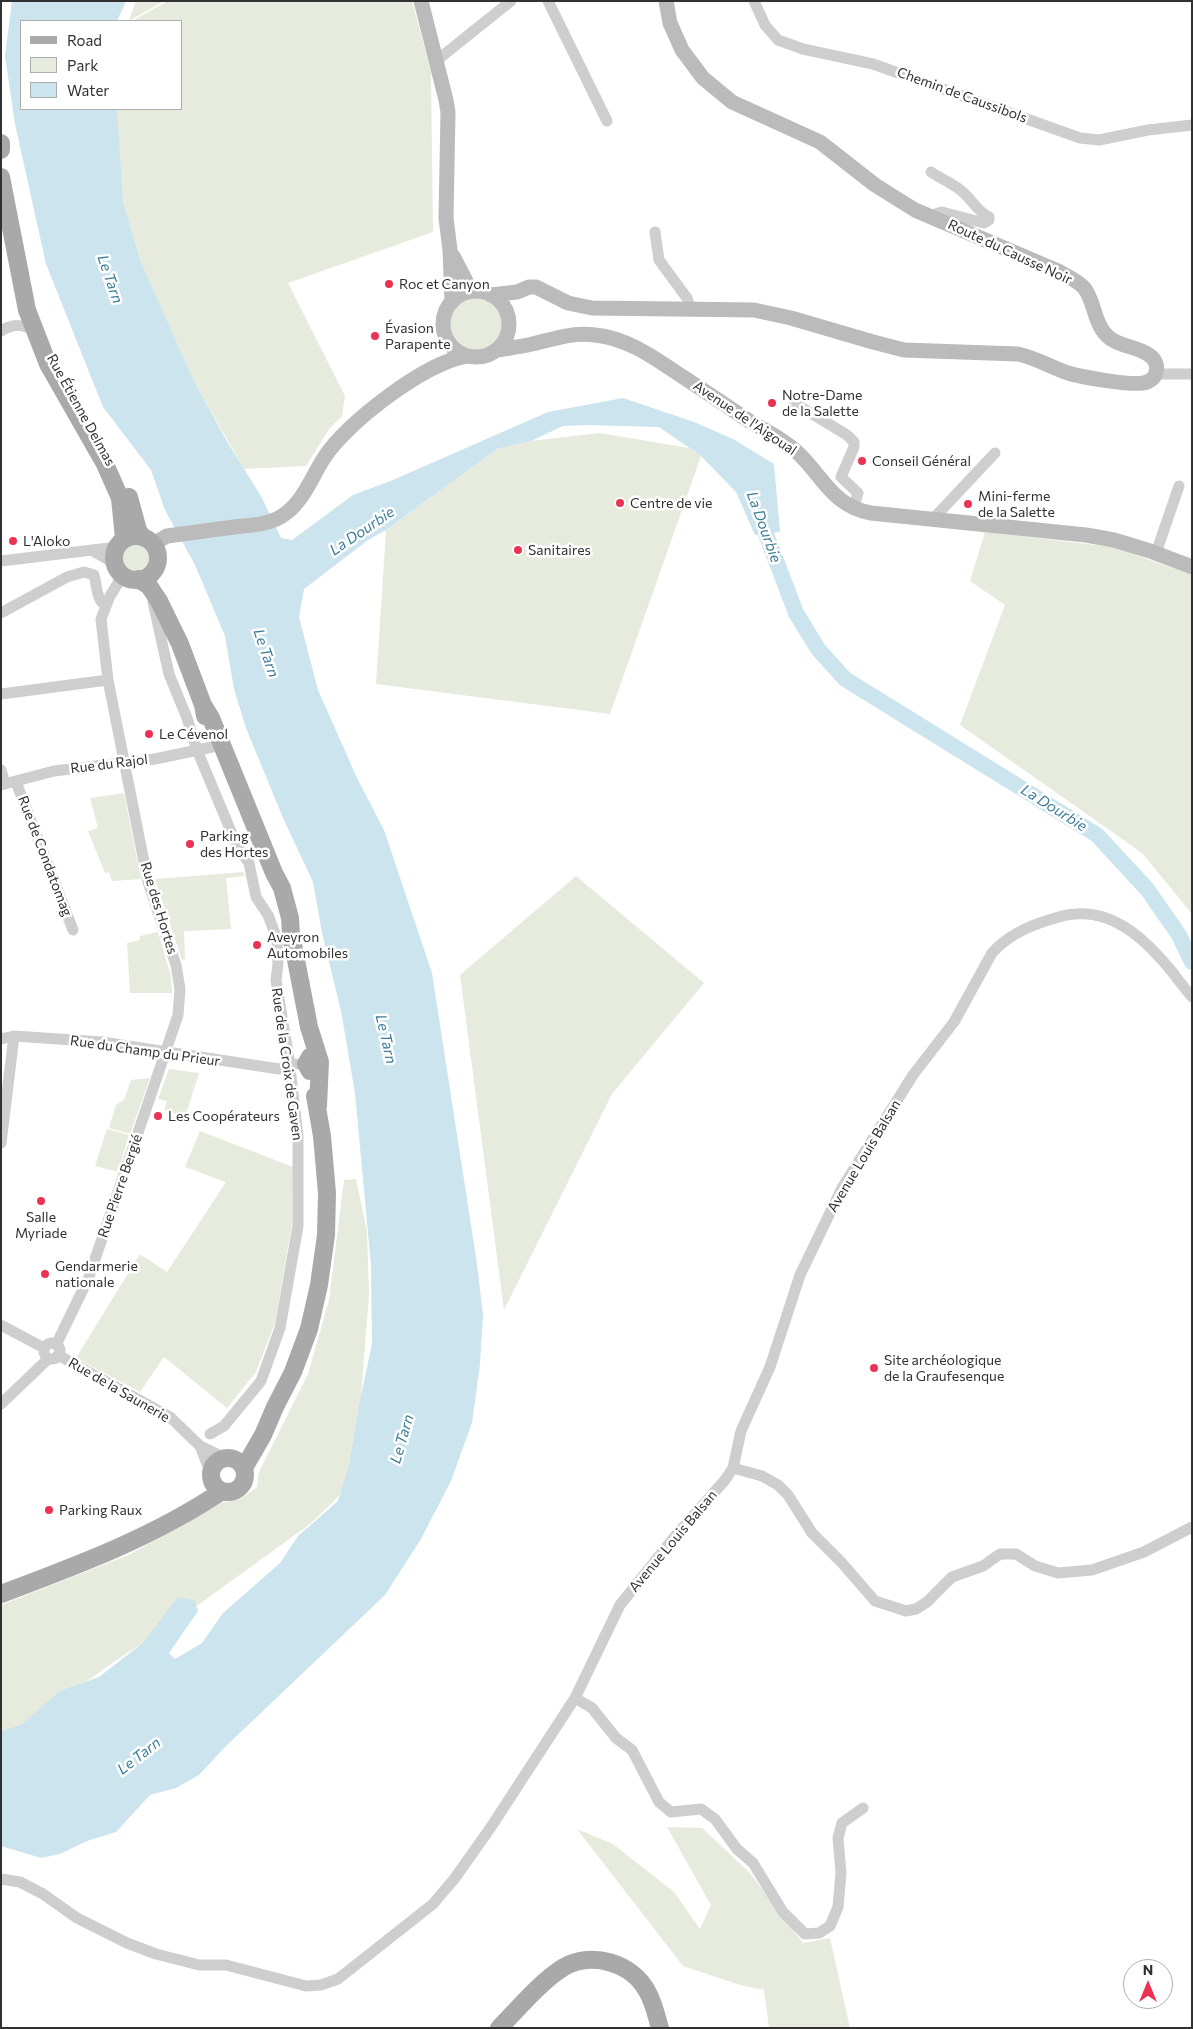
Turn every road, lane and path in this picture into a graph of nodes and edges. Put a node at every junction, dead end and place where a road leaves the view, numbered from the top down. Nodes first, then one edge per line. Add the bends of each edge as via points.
1 (421, 1) edge
2 (511, 1) edge
3 (548, 1) edge
4 (666, 1) edge
5 (754, 1) edge
6 (436, 61) junction
7 (607, 121) dead end
8 (1192, 125) edge
9 (1, 144) edge
10 (1, 150) edge
11 (931, 172) dead end
12 (1, 177) edge
13 (929, 216) junction
14 (655, 232) dead end
15 (450, 250) junction
16 (23, 282) junction
17 (517, 292) junction
18 (484, 293) junction
19 (452, 302) junction
20 (506, 310) junction
21 (691, 310) junction
22 (27, 311) junction
23 (15, 325) junction
24 (509, 329) junction
25 (1, 332) edge
26 (37, 334) junction
27 (445, 337) junction
28 (551, 338) junction
29 (498, 350) junction
30 (466, 356) junction
31 (424, 373) junction
32 (1156, 374) junction
33 (1192, 374) edge
34 (794, 403) dead end
35 (995, 453) dead end
36 (1179, 486) dead end
37 (852, 509) junction
38 (933, 519) junction
39 (154, 539) junction
40 (1156, 553) junction
41 (1, 561) edge
42 (123, 561) junction
43 (156, 567) junction
44 (1192, 567) edge
45 (153, 602) dead end
46 (105, 605) junction
47 (1, 613) edge
48 (180, 644) junction
49 (108, 680) junction
50 (1, 694) edge
51 (203, 705) junction
52 (217, 746) junction
53 (197, 750) junction
54 (123, 762) junction
55 (1, 770) edge
56 (8, 784) edge
57 (241, 793) junction
58 (274, 873) junction
59 (274, 911) junction
60 (73, 930) dead end
61 (292, 934) junction
62 (1192, 997) edge
63 (14, 1036) junction
64 (1, 1039) edge
65 (166, 1053) junction
66 (312, 1065) junction
67 (290, 1066) junction
68 (1, 1143) edge
69 (1, 1324) edge
70 (52, 1352) junction
71 (1, 1404) edge
72 (275, 1407) junction
73 (210, 1434) dead end
74 (200, 1446) junction
75 (227, 1458) junction
76 (244, 1468) junction
77 (733, 1468) junction
78 (215, 1481) junction
79 (1192, 1527) edge
80 (1, 1594) edge
81 (575, 1698) junction
82 (863, 1808) dead end
83 (1, 1878) edge
84 (499, 2028) edge
85 (660, 2028) edge

1 - 6 street
2 - 6 street
3 - 7 street
4 - 13 street, Route du Causse Noir via 670,23 682,50 703,78 717,90 749,111 820,142 875,185
5 - 8 street, Chemin de Caussibols via 764,25 778,40 803,49 873,64 1080,138 1099,140
6 - 15 street via 448,112 446,218
9 - 10 main road
11 - 13 street via 960,189 989,220 984,223 942,212
12 - 16 main road, Rue Étienne Delmas
13 - 32 street, Route du Causse Noir via 1076,282 1084,288 1104,332 1119,343 1149,355 1155,361
14 - 21 street via 659,260 687,298
15 - 18 street via 468,285
15 - 19 street
16 - 22 main road, Rue Étienne Delmas
16 - 39 main road, Rue Étienne Delmas via 52,359 129,497 138,530
17 - 18 street
17 - 20 street
17 - 21 street via 536,287 568,303 592,308
18 - 19 street via 463,294
18 - 20 street via 500,301
19 - 27 street via 443,320
20 - 24 street
21 - 32 street via 763,311 904,350 1018,354 1091,378 1141,384
22 - 23 street
22 - 26 main road, Rue Étienne Delmas
23 - 25 street
23 - 26 street via 30,328
24 - 28 street, Avenue de l'Aigoual via 519,336
24 - 29 street
26 - 42 main road, Rue Étienne Delmas via 48,364 105,464 120,498
27 - 30 street via 450,345
27 - 31 street via 438,355
28 - 29 street, Avenue de l'Aigoual
28 - 37 street, Avenue de l'Aigoual via 596,335 616,338 634,346 790,446 838,499
29 - 30 street via 488,356
30 - 31 street
31 - 39 street via 339,438 300,499 282,516 264,523
32 - 33 street
34 - 37 street via 854,442 841,476 858,493
35 - 38 street
36 - 40 street
37 - 38 street, Avenue de l'Aigoual
38 - 40 street, Avenue de l'Aigoual via 1086,535
39 - 42 main road via 133,536
39 - 43 main road, Rue Étienne Delmas via 158,555
40 - 44 street, Avenue de l'Aigoual
41 - 42 street via 94,551
42 - 43 main road via 147,577
42 - 46 street
42 - 48 main road via 155,594
43 - 48 main road, Rue Étienne Delmas via 173,608
45 - 53 street, Rue de la Croix de Gaven via 169,674
46 - 47 street via 97,593 94,575 84,572 67,577
46 - 49 street, Rue des Hortes via 101,619
48 - 51 main road
49 - 50 street
49 - 54 street, Rue des Hortes
51 - 52 main road
51 - 57 main road
52 - 53 street, Rue du Rajol
52 - 57 main road
53 - 54 street, Rue du Rajol
53 - 59 street, Rue de la Croix de Gaven via 238,848 249,863 256,897
54 - 56 street, Rue du Rajol via 54,771
54 - 65 street, Rue des Hortes via 148,882 176,965 180,989 178,1015
55 - 56 street, Rue de Condatomag
56 - 60 street, Rue de Condatomag
57 - 58 main road
58 - 59 main road
58 - 61 main road via 282,888
59 - 61 main road
59 - 67 street, Rue de la Croix de Gaven via 276,980
61 - 66 main road via 309,1027
62 - 77 street, Avenue Louis Balsan via 1142,940 1099,915 1073,914 1047,920 998,946 987,960 954,1022 913,1075 842,1188 800,1275 770,1367 741,1430
63 - 64 street, Rue du Champ du Prieur
63 - 65 street, Rue du Champ du Prieur via 102,1042
63 - 68 street
65 - 67 street, Rue du Champ du Prieur via 279,1069
65 - 70 street, Rue Pierre Bergié via 89,1277
66 - 67 street, Rue du Champ du Prieur
66 - 72 main road via 327,1193 323,1262 309,1329 293,1372
67 - 73 street, Rue de la Croix de Gaven via 298,1145 298,1226 280,1328 262,1381 224,1426
69 - 70 street, Rue de la Saunerie
70 - 71 street
70 - 74 street, Rue de la Saunerie via 170,1417
72 - 75 main road via 243,1449
72 - 76 main road
74 - 75 street, Rue de la Saunerie
74 - 78 street, Rue de la Saunerie
75 - 76 main road via 238,1461
75 - 78 main road via 215,1464
76 - 78 main road via 245,1479 239,1489 228,1492
77 - 79 street via 762,1476 778,1485 812,1533 875,1601 906,1611 927,1602 952,1577 983,1566 1000,1554 1016,1554 1035,1566 1058,1573 1092,1570 1144,1552
77 - 81 street, Avenue Louis Balsan via 620,1605
78 - 80 main road via 155,1529 89,1561
81 - 82 street via 592,1708 616,1738 632,1750 659,1802 671,1812 701,1809 715,1819 737,1849 753,1864 783,1912 805,1934 819,1933 830,1926 838,1906 842,1873 838,1838 842,1823
81 - 83 street, Avenue Louis Balsan via 491,1827 433,1904 338,1980 321,1986 306,1986 226,1965 199,1965 156,1954 77,1918 20,1882
84 - 85 main road via 558,1971 575,1962 588,1960 614,1963 637,1978 650,1997

